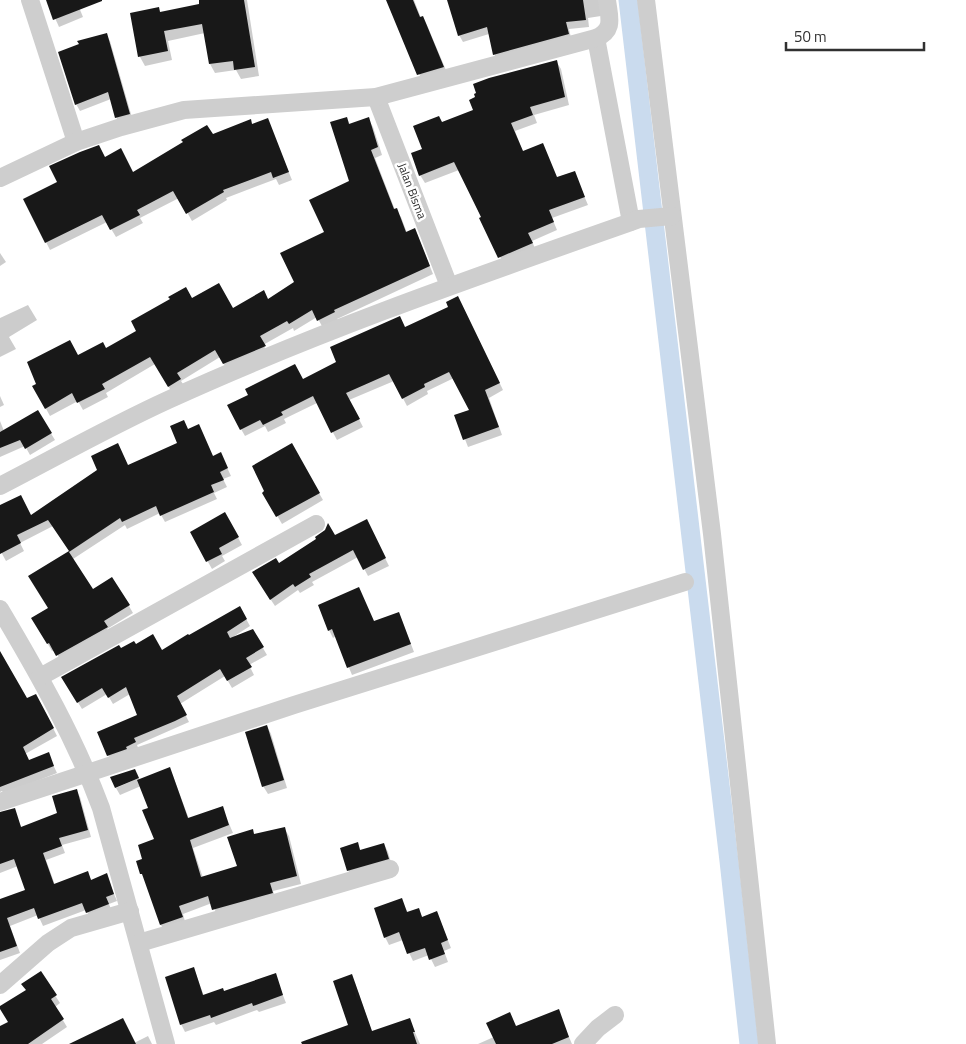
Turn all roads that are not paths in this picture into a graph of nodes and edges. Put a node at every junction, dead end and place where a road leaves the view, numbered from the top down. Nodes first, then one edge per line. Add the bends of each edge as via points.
1 (30, 0) edge
2 (607, 0) edge
3 (646, 0) edge
4 (596, 38) junction
5 (376, 97) junction
6 (76, 142) junction
7 (0, 178) edge
8 (669, 216) junction
9 (635, 221) junction
10 (449, 286) junction
11 (0, 486) edge
12 (316, 524) dead end
13 (684, 582) dead end
14 (0, 609) edge
15 (40, 677) junction
16 (88, 773) junction
17 (0, 802) edge
18 (390, 869) dead end
19 (130, 910) junction
20 (139, 944) junction
21 (0, 985) edge
22 (615, 1016) dead end
23 (166, 1044) edge
24 (583, 1044) edge
25 (767, 1044) edge

1 - 6 street
2 - 4 street via 608,28
3 - 8 street
4 - 5 street
4 - 9 street
5 - 6 street via 184,110
5 - 10 street, Jalan Bisma
6 - 7 street
8 - 9 street
8 - 25 street via 713,544
9 - 10 street
10 - 11 street via 308,340 167,400
12 - 15 street
13 - 16 street
14 - 15 street
15 - 16 street
16 - 17 street
16 - 19 street
18 - 20 street
19 - 20 street
19 - 21 street via 71,928 48,943
20 - 23 street
22 - 24 street

